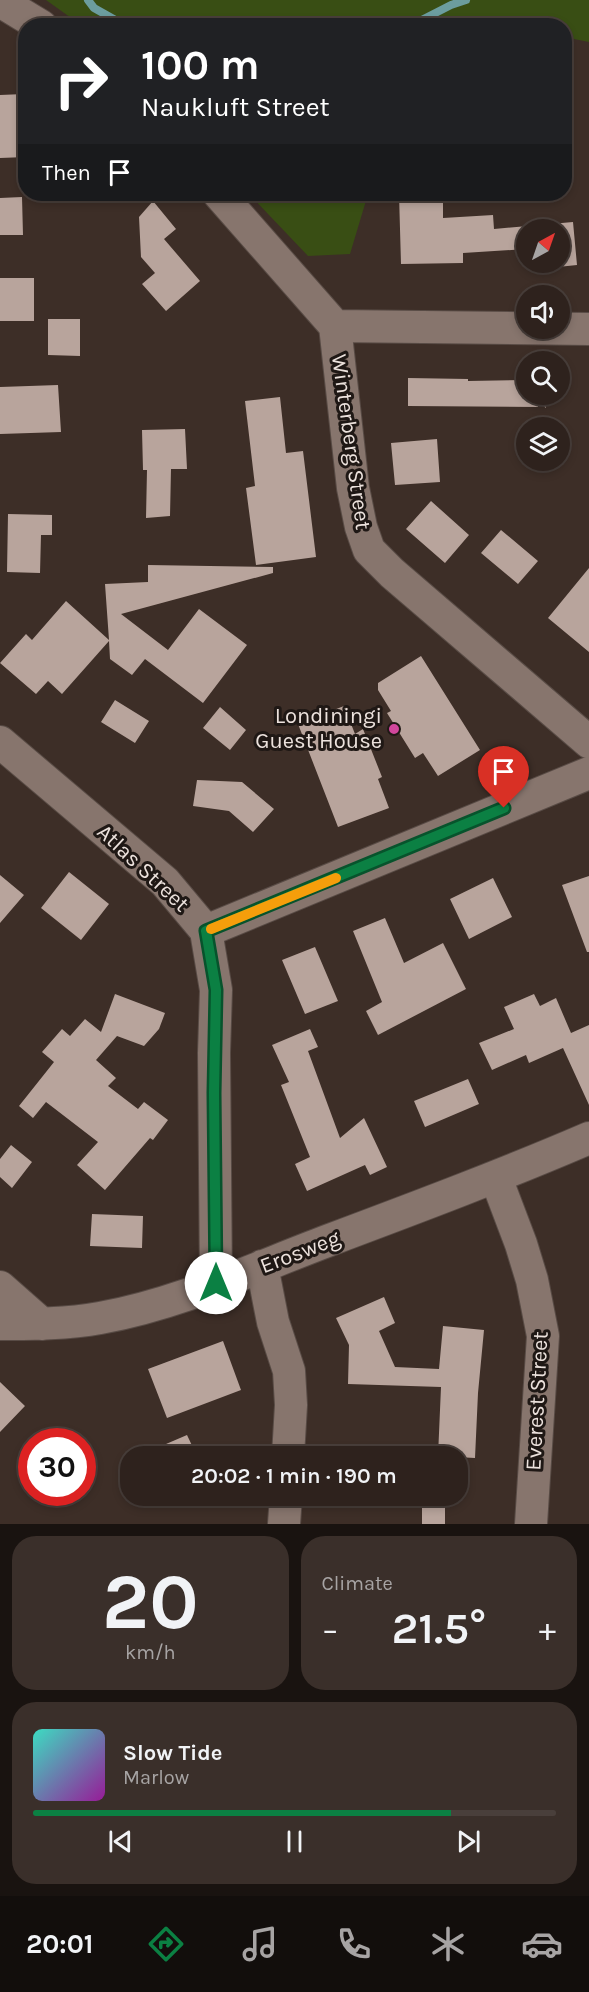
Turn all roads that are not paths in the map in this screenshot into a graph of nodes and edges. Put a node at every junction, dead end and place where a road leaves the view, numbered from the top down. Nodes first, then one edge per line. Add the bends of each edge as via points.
1 (0, 1) edge
2 (28, 18) edge
3 (225, 201) edge
4 (335, 326) junction
5 (589, 329) edge
6 (589, 741) edge
7 (0, 742) edge
8 (589, 773) edge
9 (206, 931) junction
10 (589, 1138) edge
11 (496, 1178) junction
12 (262, 1266) junction
13 (216, 1283) junction
14 (0, 1287) edge
15 (0, 1324) edge
16 (42, 1324) junction
17 (289, 1446) edge
18 (285, 1506) edge
19 (284, 1524) edge
20 (531, 1524) edge

1 - 2 street
3 - 4 street, Winterberg Street
4 - 5 street
4 - 6 street, Winterberg Street via 353,488 369,550
7 - 9 street, Atlas Street via 165,882
8 - 9 street
9 - 13 street, Atlas Street via 216,990
10 - 11 street, Erosweg
11 - 12 street, Erosweg
11 - 20 street, Everest Street via 532,1280 543,1336
12 - 13 street, Erosweg
12 - 17 street via 273,1322 289,1371
13 - 16 street, Erosweg via 148,1307 99,1318
14 - 16 street
15 - 16 street, Erosweg
18 - 19 street

